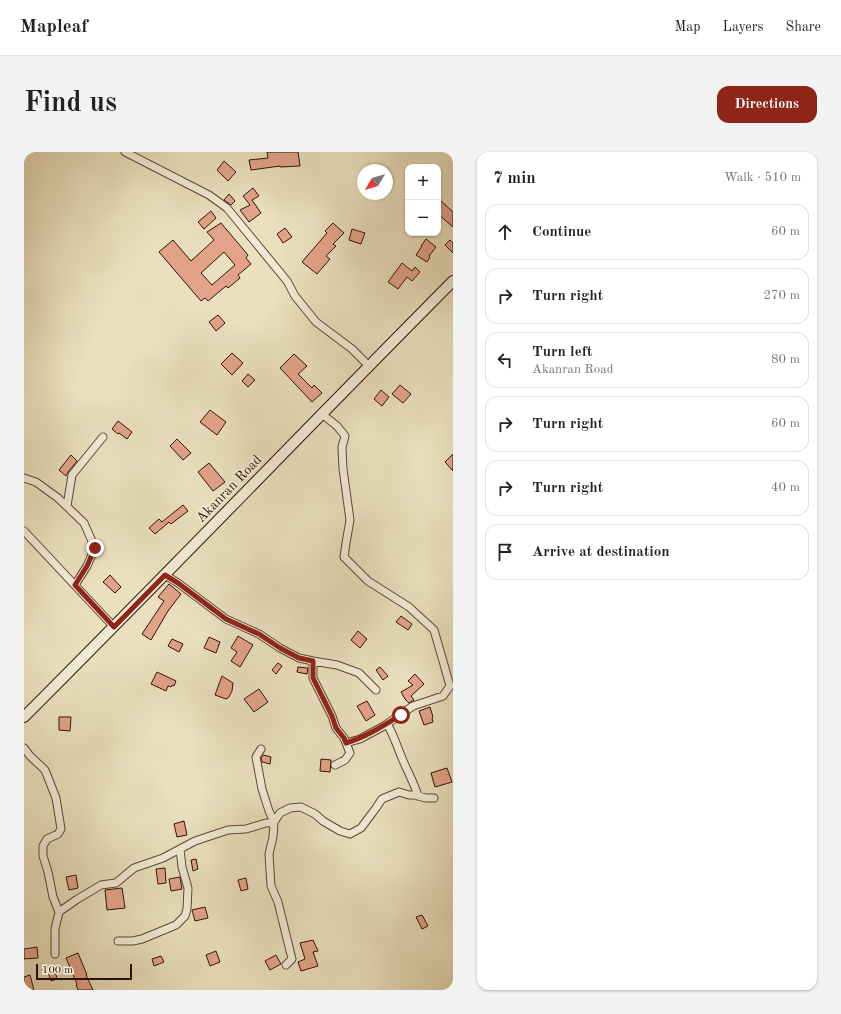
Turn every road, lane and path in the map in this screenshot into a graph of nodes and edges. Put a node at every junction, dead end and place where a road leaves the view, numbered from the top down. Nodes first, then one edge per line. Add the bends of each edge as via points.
1 (125, 152) edge
2 (453, 281) edge
3 (369, 366) junction
4 (322, 414) junction
5 (103, 437) dead end
6 (24, 478) edge
7 (67, 506) junction
8 (24, 531) edge
9 (165, 575) junction
10 (75, 585) junction
11 (114, 627) junction
12 (313, 661) junction
13 (376, 690) dead end
14 (24, 717) edge
15 (386, 724) junction
16 (346, 743) junction
17 (24, 748) edge
18 (261, 749) dead end
19 (335, 765) dead end
20 (418, 796) junction
21 (434, 798) dead end
22 (274, 822) junction
23 (180, 849) junction
24 (59, 912) junction
25 (118, 942) dead end
26 (55, 954) dead end
27 (286, 965) dead end

1 - 3 street via 209,195 226,208 287,281 295,296 316,322 352,349
2 - 3 main road, Akanran Road
3 - 4 main road, Akanran Road
4 - 9 main road, Akanran Road
4 - 15 street via 345,436 342,447 343,469 350,520 344,557 368,581 409,606 434,630 450,686 444,696 413,706
5 - 7 street via 72,475
6 - 7 street via 36,482
7 - 10 street via 84,524 95,548
8 - 10 street
9 - 11 main road, Akanran Road
9 - 12 street via 226,619 259,634 299,658
10 - 11 street
11 - 14 main road, Akanran Road
12 - 13 street via 337,665 359,673
12 - 16 street via 313,678 336,728
15 - 16 street via 360,739
15 - 20 street via 392,732
16 - 19 street via 350,753 345,760
17 - 24 street via 45,770 56,798 61,829 58,834 47,839 43,846 43,856
18 - 22 street via 256,757 259,775 268,811
20 - 21 street
20 - 22 street via 399,792 382,799 362,828 350,834 340,832 301,807 290,808 280,813
22 - 23 street via 246,829 228,830
22 - 27 street via 269,854 271,886 278,902 292,959
23 - 24 street via 134,868 116,883 101,885
23 - 25 street via 188,888 185,916 176,925 142,939
24 - 26 street via 55,929

